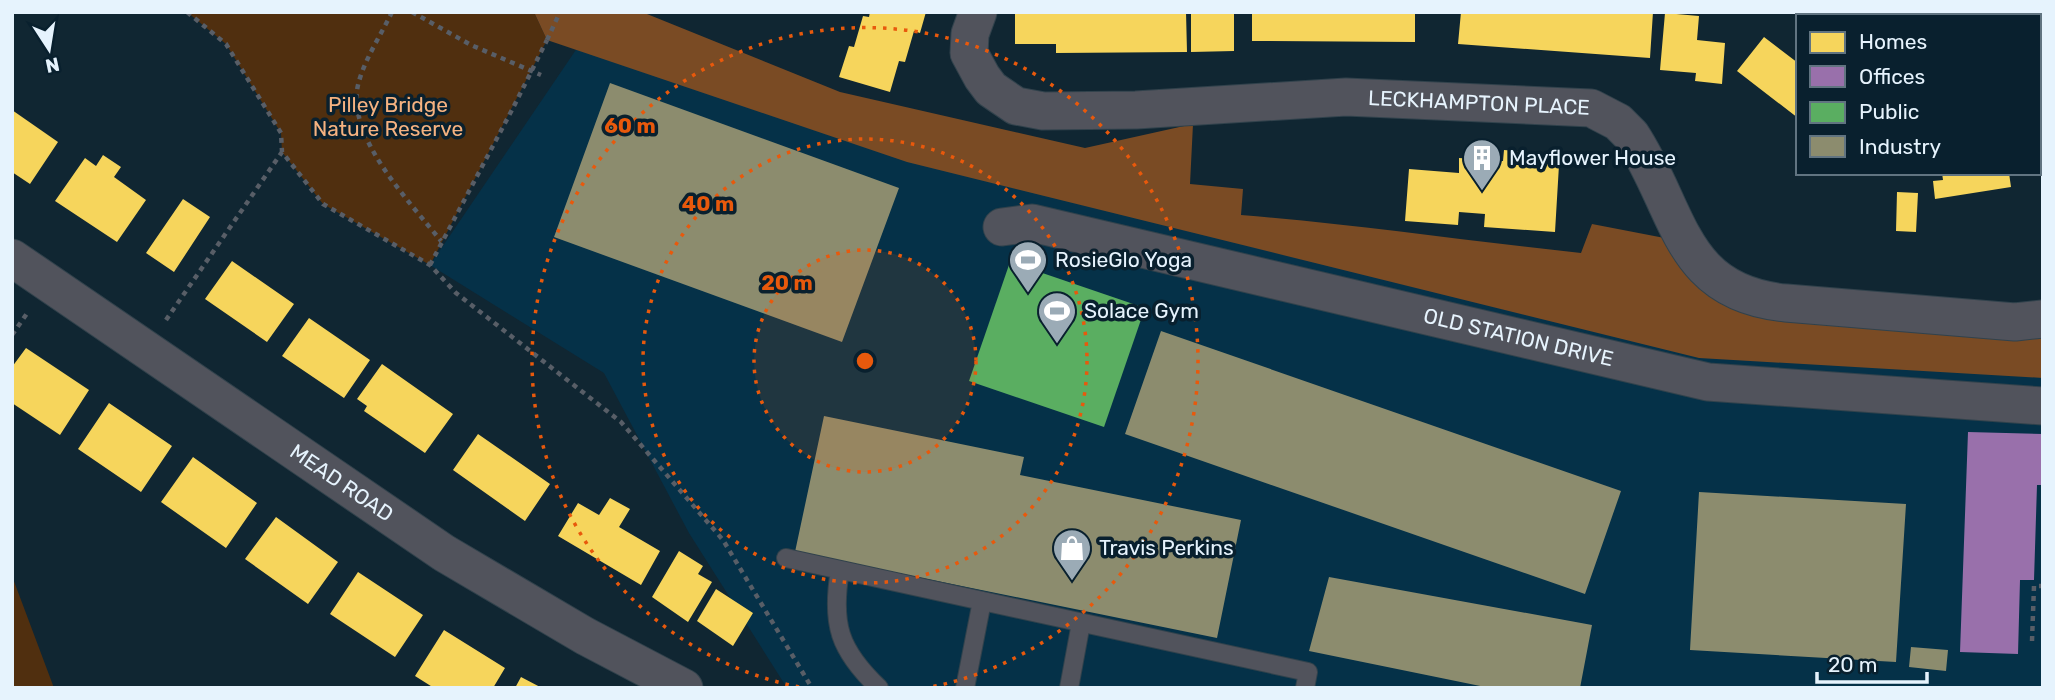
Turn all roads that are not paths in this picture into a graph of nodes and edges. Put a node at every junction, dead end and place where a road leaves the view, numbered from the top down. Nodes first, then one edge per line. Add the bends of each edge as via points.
1 (978, 12) edge
2 (1002, 227) dead end
3 (12, 258) edge
4 (2043, 319) edge
5 (2043, 406) edge
6 (786, 558) dead end
7 (840, 570) junction
8 (982, 601) junction
9 (1082, 623) junction
10 (684, 688) edge
11 (879, 688) edge
12 (965, 688) edge
13 (1069, 688) edge
14 (1305, 688) edge

1 - 4 street, LECKHAMPTON PLACE via 969,53 991,89 1016,106 1042,111 1136,110 1346,97 1583,106 1605,114 1631,135 1691,252 1705,271 1734,291 1786,303 2014,321
2 - 5 street, OLD STATION DRIVE via 1032,223 1709,382
3 - 10 street, MEAD ROAD via 444,553 584,636
6 - 7 lane
7 - 8 lane
7 - 11 lane via 834,603 838,632 858,668
8 - 9 lane
8 - 12 lane
9 - 13 lane
9 - 14 lane via 1308,672

